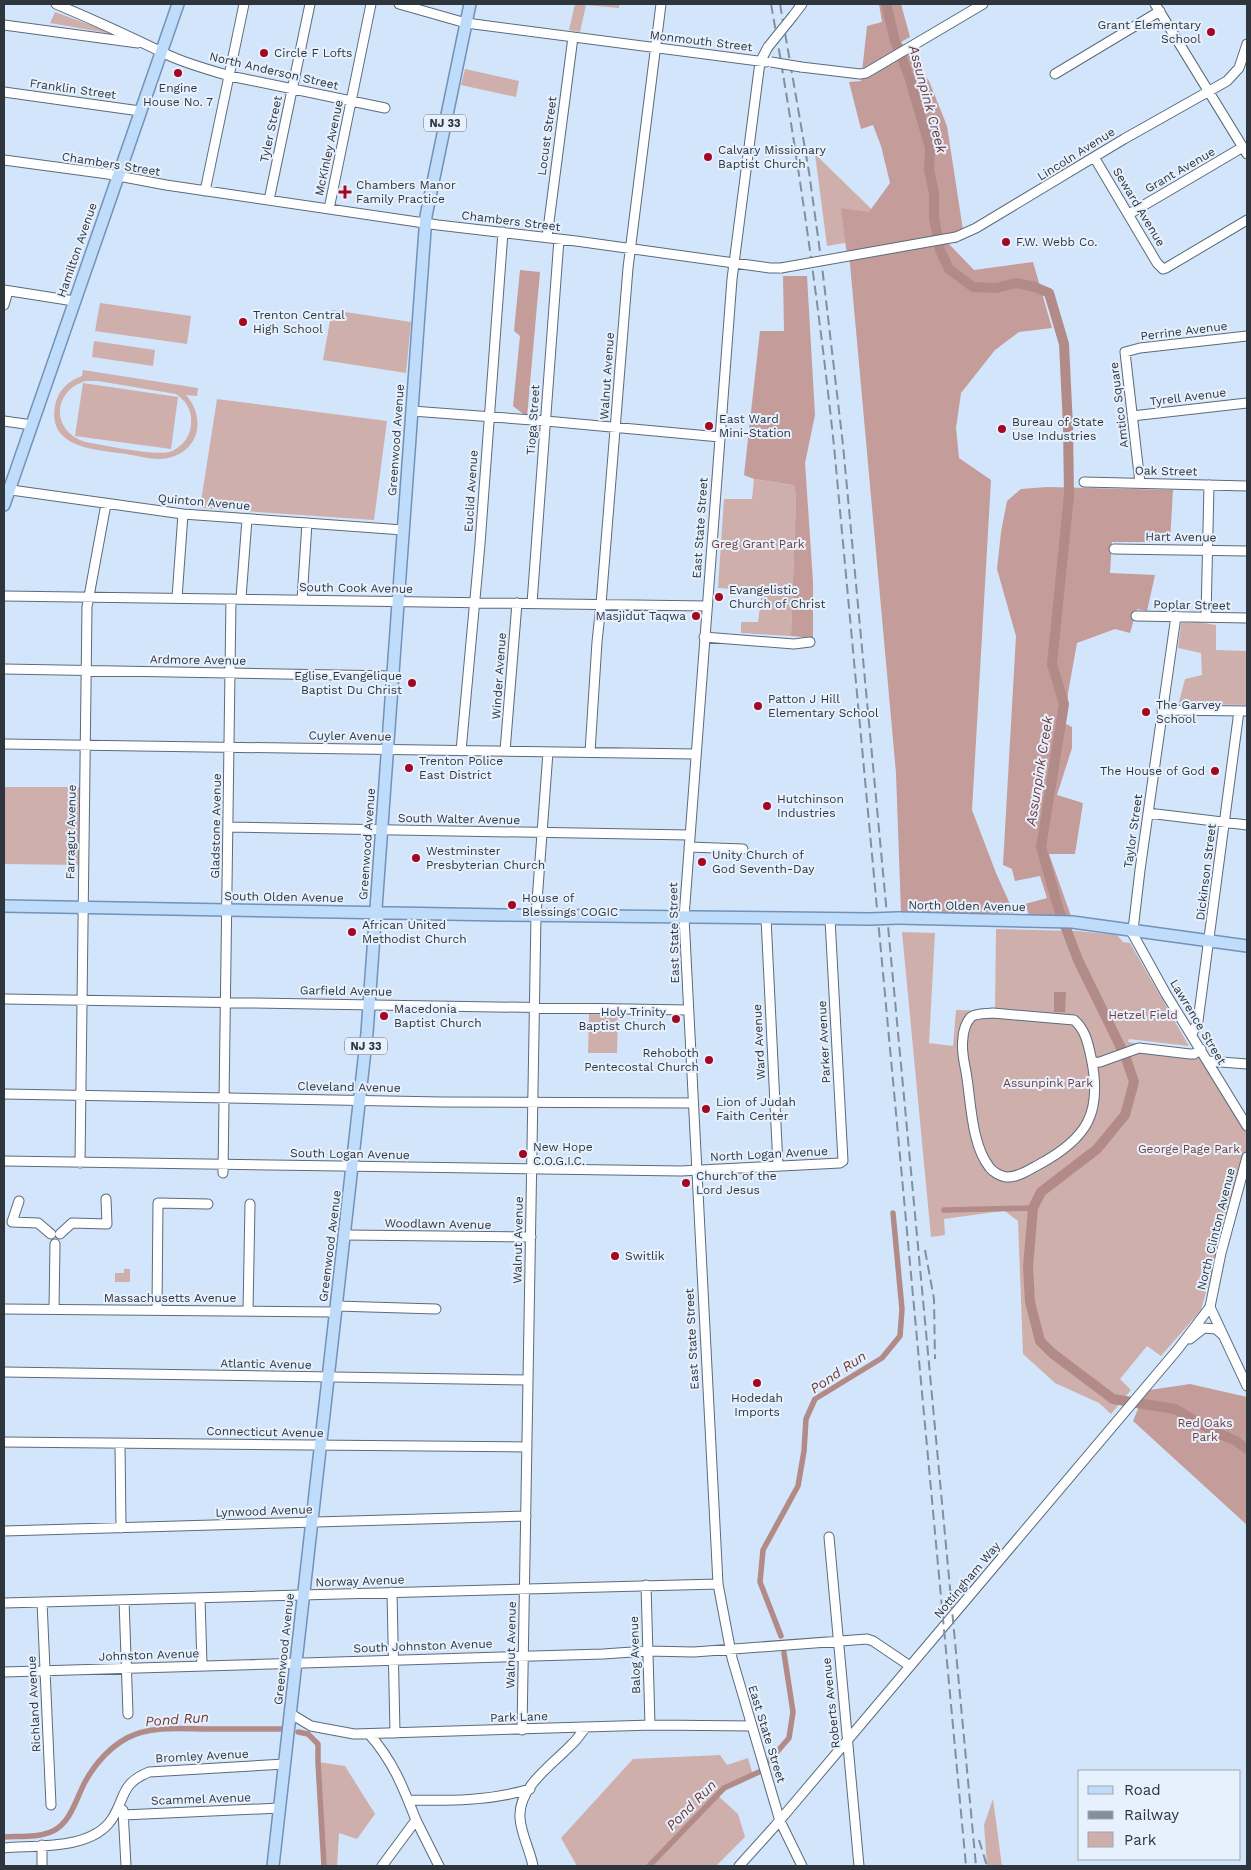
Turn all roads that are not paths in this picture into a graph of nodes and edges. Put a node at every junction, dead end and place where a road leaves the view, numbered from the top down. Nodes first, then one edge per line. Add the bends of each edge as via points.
1 (56, 4) edge
2 (178, 4) edge
3 (244, 4) edge
4 (310, 4) edge
5 (371, 4) edge
6 (399, 4) edge
7 (470, 4) edge
8 (662, 4) edge
9 (802, 4) edge
10 (983, 4) edge
11 (74, 7) edge
12 (1157, 7) edge
13 (466, 23) junction
14 (4, 25) edge
15 (573, 37) junction
16 (146, 44) junction
17 (1247, 44) edge
18 (656, 48) junction
19 (161, 50) junction
20 (760, 62) junction
21 (1054, 74) dead end
22 (230, 76) junction
23 (292, 89) junction
24 (1210, 91) junction
25 (4, 92) edge
26 (351, 101) junction
27 (385, 108) dead end
28 (140, 111) junction
29 (1245, 150) edge
30 (1094, 157) junction
31 (4, 160) edge
32 (117, 176) junction
33 (205, 191) junction
34 (269, 200) junction
35 (329, 209) junction
36 (1129, 214) junction
37 (1247, 220) edge
38 (425, 223) junction
39 (503, 232) junction
40 (547, 237) junction
41 (956, 237) joint
42 (559, 239) junction
43 (630, 248) junction
44 (734, 263) junction
45 (6, 291) edge
46 (74, 301) junction
47 (4, 305) edge
48 (1247, 336) edge
49 (1125, 352) joint
50 (1247, 403) edge
51 (412, 411) junction
52 (490, 416) junction
53 (1132, 416) junction
54 (546, 420) junction
55 (4, 421) edge
56 (32, 425) junction
57 (615, 427) junction
58 (720, 437) junction
59 (1084, 482) dead end
60 (1140, 483) junction
61 (1210, 485) junction
62 (1247, 486) edge
63 (6, 490) edge
64 (106, 504) junction
65 (4, 505) edge
66 (182, 514) junction
67 (247, 519) junction
68 (307, 523) junction
69 (403, 530) junction
70 (1114, 549) dead end
71 (1208, 550) junction
72 (1247, 551) edge
73 (4, 596) edge
74 (89, 597) junction
75 (177, 598) junction
76 (241, 598) junction
77 (231, 599) junction
78 (302, 600) junction
79 (398, 601) junction
80 (475, 603) junction
81 (517, 603) junction
82 (532, 603) junction
83 (601, 604) junction
84 (707, 606) junction
85 (1136, 616) dead end
86 (1176, 616) junction
87 (1206, 617) junction
88 (1247, 618) edge
89 (704, 637) junction
90 (810, 642) dead end
91 (4, 670) edge
92 (86, 671) junction
93 (230, 673) junction
94 (393, 676) junction
95 (1162, 710) junction
96 (1243, 711) edge
97 (4, 744) edge
98 (85, 745) junction
99 (229, 747) junction
100 (387, 750) junction
101 (461, 750) junction
102 (505, 751) junction
103 (548, 752) junction
104 (590, 752) junction
105 (695, 754) junction
106 (1148, 813) junction
107 (1225, 822) junction
108 (1247, 826) edge
109 (229, 828) junction
110 (382, 831) junction
111 (542, 833) junction
112 (689, 835) junction
113 (688, 847) junction
114 (743, 849) dead end
115 (4, 906) edge
116 (82, 907) junction
117 (227, 910) junction
118 (376, 912) junction
119 (536, 915) junction
120 (684, 917) junction
121 (766, 918) junction
122 (830, 919) junction
123 (1131, 929) junction
124 (1209, 940) junction
125 (1247, 946) edge
126 (4, 999) edge
127 (81, 1000) junction
128 (225, 1003) junction
129 (369, 1005) junction
130 (534, 1007) junction
131 (688, 1010) junction
132 (1192, 1034) junction
133 (1201, 1049) junction
134 (1208, 1061) junction
135 (1092, 1063) junction
136 (1247, 1064) edge
137 (4, 1094) edge
138 (80, 1095) junction
139 (224, 1097) junction
140 (360, 1100) junction
141 (534, 1102) junction
142 (693, 1103) junction
143 (1247, 1126) edge
144 (1247, 1159) edge
145 (4, 1161) edge
146 (80, 1162) junction
147 (842, 1163) joint
148 (778, 1166) junction
149 (353, 1167) junction
150 (222, 1169) junction
151 (532, 1169) junction
152 (696, 1171) junction
153 (106, 1199) dead end
154 (19, 1201) dead end
155 (208, 1204) dead end
156 (250, 1204) dead end
157 (55, 1234) junction
158 (345, 1235) junction
159 (531, 1236) junction
160 (1210, 1307) junction
161 (4, 1309) edge
162 (54, 1309) junction
163 (336, 1309) junction
164 (436, 1309) dead end
165 (157, 1310) junction
166 (248, 1311) junction
167 (1225, 1337) junction
168 (1178, 1349) junction
169 (4, 1372) edge
170 (328, 1377) junction
171 (528, 1380) junction
172 (1247, 1386) edge
173 (4, 1442) edge
174 (120, 1444) junction
175 (320, 1446) junction
176 (527, 1448) junction
177 (526, 1516) junction
178 (312, 1522) junction
179 (121, 1528) junction
180 (4, 1532) edge
181 (829, 1537) dead end
182 (718, 1584) junction
183 (646, 1585) junction
184 (524, 1589) junction
185 (392, 1592) junction
186 (304, 1595) junction
187 (200, 1598) junction
188 (124, 1600) junction
189 (42, 1602) junction
190 (4, 1603) edge
191 (838, 1641) junction
192 (730, 1650) junction
193 (647, 1651) junction
194 (523, 1656) junction
195 (394, 1660) junction
196 (296, 1663) junction
197 (202, 1666) junction
198 (910, 1666) junction
199 (126, 1668) junction
200 (45, 1671) junction
201 (4, 1672) edge
202 (128, 1714) dead end
203 (291, 1714) junction
204 (650, 1725) junction
205 (752, 1726) junction
206 (586, 1727) junction
207 (522, 1730) junction
208 (370, 1734) junction
209 (396, 1734) junction
210 (848, 1740) junction
211 (285, 1764) junction
212 (530, 1788) junction
213 (122, 1794) junction
214 (408, 1800) junction
215 (51, 1805) dead end
216 (280, 1808) junction
217 (123, 1815) junction
218 (416, 1820) junction
219 (780, 1821) junction
220 (42, 1845) junction
221 (4, 1848) edge
222 (42, 1866) edge
223 (126, 1866) edge
224 (273, 1866) edge
225 (382, 1866) edge
226 (438, 1866) edge
227 (533, 1866) edge
228 (738, 1866) edge
229 (802, 1866) edge
230 (859, 1866) edge

1 - 11 street
2 - 19 main road, Hamilton Avenue
3 - 22 street
4 - 23 street, Tyler Street
5 - 26 street, McKinley Avenue
6 - 13 street, Monmouth Street
7 - 13 main road, Greenwood Avenue / NJ 33
8 - 18 street, Walnut Avenue
9 - 20 street, East State Street, bridge
10 - 20 street, Monmouth Street, bridge via 860,74
11 - 16 street
12 - 21 street
12 - 24 street
13 - 15 street, Monmouth Street
13 - 38 main road, Greenwood Avenue / NJ 33
14 - 16 street
15 - 18 street, Monmouth Street
15 - 40 street, Locust Street
16 - 19 street, North Anderson Street
17 - 24 street, Lincoln Avenue via 1233,76
18 - 20 street, Monmouth Street
18 - 43 street, Walnut Avenue
19 - 22 street, North Anderson Street
19 - 28 main road, Hamilton Avenue
20 - 44 street, East State Street
22 - 23 street, North Anderson Street
22 - 33 street
23 - 26 street, North Anderson Street
23 - 34 street, Tyler Street
24 - 29 street
24 - 30 street, Lincoln Avenue
25 - 28 street, Franklin Street
26 - 27 street, North Anderson Street
26 - 35 street, McKinley Avenue
28 - 32 main road, Hamilton Avenue
29 - 36 street, Grant Avenue
30 - 36 street, Seward Avenue
30 - 41 street, Lincoln Avenue
31 - 32 street, Chambers Street
32 - 33 street, Chambers Street
32 - 46 main road, Hamilton Avenue
33 - 34 street, Chambers Street
34 - 35 street, Chambers Street
35 - 38 street, Chambers Street
36 - 37 street, Seward Avenue via 1163,268
38 - 39 street, Chambers Street
38 - 51 main road, Greenwood Avenue / NJ 33
39 - 40 street, Chambers Street
39 - 52 street, Euclid Avenue
40 - 42 street, Chambers Street
41 - 44 street, Chambers Street, bridge via 781,268
42 - 43 street, Chambers Street
42 - 54 street, Tioga Street
43 - 44 street, Chambers Street
43 - 57 street, Walnut Avenue
44 - 58 street, East State Street
45 - 46 street
45 - 47 street
46 - 56 main road, Hamilton Avenue
48 - 49 street, Perrine Avenue
49 - 53 street, Amtico Square
50 - 53 street, Tyrell Avenue
51 - 52 street
51 - 69 main road, Greenwood Avenue / NJ 33
52 - 54 street
52 - 80 street, Euclid Avenue
53 - 60 street, Amtico Square
54 - 57 street
54 - 82 street, Tioga Street
55 - 56 street
56 - 63 main road, Hamilton Avenue
57 - 58 street
57 - 83 street, Walnut Avenue
58 - 84 street, East State Street
59 - 60 street, Oak Street
60 - 61 street, Oak Street
61 - 62 street, Oak Street
61 - 71 street
63 - 64 street, Quinton Avenue
63 - 65 main road, Hamilton Avenue
64 - 66 street, Quinton Avenue
64 - 74 street, Farragut Avenue
66 - 67 street, Quinton Avenue
66 - 75 street
67 - 68 street, Quinton Avenue
67 - 76 street
68 - 69 street, Quinton Avenue
68 - 78 street
69 - 79 main road, Greenwood Avenue / NJ 33
70 - 71 street, Hart Avenue
71 - 72 street, Hart Avenue
71 - 87 street
73 - 74 street, South Cook Avenue
74 - 75 street, South Cook Avenue
74 - 92 street, Farragut Avenue
75 - 77 street, South Cook Avenue
76 - 77 street, South Cook Avenue
76 - 78 street, South Cook Avenue
77 - 93 street, Gladstone Avenue
78 - 79 street, South Cook Avenue
79 - 80 street, South Cook Avenue
79 - 94 main road, Greenwood Avenue / NJ 33
80 - 81 street, South Cook Avenue
80 - 101 street, Euclid Avenue
81 - 82 street, South Cook Avenue
81 - 102 street, Winder Avenue
82 - 83 street, South Cook Avenue
83 - 84 street, South Cook Avenue
83 - 104 street, Walnut Avenue
84 - 89 street, East State Street
85 - 86 street, Poplar Street
86 - 87 street, Poplar Street
86 - 95 street, Taylor Street
87 - 88 street, Poplar Street
89 - 90 street via 794,644
89 - 105 street, East State Street
91 - 92 street, Ardmore Avenue
92 - 93 street, Ardmore Avenue
92 - 98 street, Farragut Avenue
93 - 94 street, Ardmore Avenue
93 - 99 street, Gladstone Avenue
94 - 100 main road, Greenwood Avenue / NJ 33
95 - 96 street
95 - 106 street, Taylor Street
96 - 107 street, Dickinson Street
97 - 98 street, Cuyler Avenue
98 - 99 street, Cuyler Avenue
98 - 116 street, Farragut Avenue
99 - 100 street, Cuyler Avenue
99 - 109 street, Gladstone Avenue
100 - 101 street, Cuyler Avenue
100 - 110 main road, Greenwood Avenue / NJ 33
101 - 102 street, Cuyler Avenue
102 - 103 street, Cuyler Avenue
103 - 104 street, Cuyler Avenue
103 - 111 street, Walnut Avenue
104 - 105 street, Cuyler Avenue
105 - 112 street, East State Street
106 - 107 street
106 - 123 street, Taylor Street
107 - 108 street
107 - 124 street, Dickinson Street
109 - 110 street, South Walter Avenue
109 - 117 street, Gladstone Avenue
110 - 111 street, South Walter Avenue
110 - 118 main road, Greenwood Avenue / NJ 33
111 - 112 street, South Walter Avenue
111 - 119 street, Walnut Avenue
112 - 113 street, East State Street
113 - 114 street
113 - 120 street, East State Street
115 - 116 main road, South Olden Avenue
116 - 117 main road, South Olden Avenue
116 - 127 street, Farragut Avenue
117 - 118 main road, South Olden Avenue
117 - 128 street, Gladstone Avenue
118 - 119 main road, South Olden Avenue
118 - 129 main road, Greenwood Avenue / NJ 33
119 - 120 main road, South Olden Avenue
119 - 130 street, Walnut Avenue
120 - 121 main road, North Olden Avenue
120 - 131 street, East State Street
121 - 122 main road, North Olden Avenue
121 - 148 street, Ward Avenue
122 - 123 main road, North Olden Avenue, bridge via 1050,921
122 - 147 street, Parker Avenue
123 - 124 main road, North Olden Avenue
123 - 132 street, Lawrence Street
124 - 125 main road, North Olden Avenue
124 - 132 street, Dickinson Street via 1198,1021
126 - 127 street, Garfield Avenue
127 - 128 street, Garfield Avenue
127 - 138 street, Farragut Avenue
128 - 129 street, Garfield Avenue
128 - 139 street, Gladstone Avenue
129 - 130 street, Garfield Avenue
129 - 140 main road, Greenwood Avenue / NJ 33
130 - 131 street, Garfield Avenue
130 - 141 street, Walnut Avenue
131 - 142 street, East State Street
132 - 133 street, Lawrence Street
133 - 134 street, Lawrence Street
133 - 135 street via 1190,1054 1138,1048
134 - 136 street
134 - 143 street, Lawrence Street
135 - 135 street via 1094,1103 1079,1136 1054,1156 1014,1176 1003,1176 992,1170 975,1131 964,1064 962,1039 971,1017 993,1013 1074,1020 1082,1029
137 - 138 street, Cleveland Avenue
138 - 139 street, Cleveland Avenue
138 - 146 street, Farragut Avenue
139 - 140 street, Cleveland Avenue
139 - 150 street, Gladstone Avenue
140 - 141 street, Cleveland Avenue
140 - 149 main road, Greenwood Avenue / NJ 33
141 - 142 street, Cleveland Avenue
141 - 151 street, Walnut Avenue
142 - 152 street, East State Street
144 - 160 street, North Clinton Avenue
145 - 146 street, South Logan Avenue
146 - 150 street, South Logan Avenue
147 - 148 street, North Logan Avenue
148 - 152 street, North Logan Avenue
149 - 150 street, South Logan Avenue
149 - 151 street, South Logan Avenue
149 - 158 main road, Greenwood Avenue / NJ 33
151 - 152 street, South Logan Avenue
151 - 159 street, Walnut Avenue
152 - 182 street, East State Street
153 - 157 street via 106,1224 72,1223
154 - 157 street via 12,1222 38,1223
155 - 165 street via 158,1203
156 - 166 street
157 - 162 street via 60,1241 55,1244
158 - 159 street, Woodlawn Avenue
158 - 163 main road, Greenwood Avenue / NJ 33
159 - 171 street, Walnut Avenue
160 - 167 street
160 - 168 street, Nottingham Way
161 - 162 street, Massachusetts Avenue
162 - 165 street, Massachusetts Avenue
163 - 164 street, Massachusetts Avenue
163 - 166 street, Massachusetts Avenue
163 - 170 main road, Greenwood Avenue / NJ 33
165 - 166 street, Massachusetts Avenue
167 - 168 street via 1216,1329 1204,1328
167 - 172 street
168 - 198 street, Nottingham Way
169 - 170 street, Atlantic Avenue
170 - 171 street, Atlantic Avenue
170 - 175 main road, Greenwood Avenue / NJ 33
171 - 176 street, Walnut Avenue
173 - 174 street, Connecticut Avenue
174 - 175 street, Connecticut Avenue
174 - 179 street
175 - 176 street, Connecticut Avenue
175 - 178 main road, Greenwood Avenue / NJ 33
176 - 177 street, Walnut Avenue
177 - 178 street, Lynwood Avenue
177 - 184 street, Walnut Avenue
178 - 179 street, Lynwood Avenue
178 - 186 main road, Greenwood Avenue / NJ 33
179 - 180 street, Lynwood Avenue
181 - 191 street, Roberts Avenue
182 - 183 street, Norway Avenue
182 - 192 street, East State Street
183 - 184 street, Norway Avenue
183 - 193 street, Balog Avenue
184 - 185 street, Norway Avenue
184 - 194 street, Walnut Avenue
185 - 186 street, Norway Avenue
185 - 195 street
186 - 187 street, Norway Avenue
186 - 196 main road, Greenwood Avenue / NJ 33
187 - 188 street, Norway Avenue
187 - 197 street
188 - 189 street, Norway Avenue
188 - 199 street
189 - 190 street, Norway Avenue
189 - 200 street, Richland Avenue
191 - 192 street, South Johnston Avenue
191 - 198 street, South Johnston Avenue via 873,1641
191 - 210 street, Roberts Avenue
192 - 193 street, South Johnston Avenue
192 - 205 street, East State Street
193 - 194 street, South Johnston Avenue
193 - 204 street, Balog Avenue
194 - 195 street, South Johnston Avenue
194 - 207 street, Walnut Avenue
195 - 196 street, South Johnston Avenue
195 - 209 street
196 - 197 street, Johnston Avenue
196 - 203 main road, Greenwood Avenue / NJ 33
197 - 199 street, Johnston Avenue
198 - 210 street, Nottingham Way
199 - 200 street, Johnston Avenue
199 - 202 street
200 - 201 street, Johnston Avenue
200 - 215 street, Richland Avenue
203 - 208 street, Park Lane via 322,1729
203 - 211 main road, Greenwood Avenue / NJ 33
204 - 205 street, Park Lane
204 - 206 street, Park Lane
205 - 219 street, East State Street
206 - 207 street, Park Lane
206 - 212 street
207 - 209 street, Park Lane
208 - 209 street, Park Lane
208 - 214 street via 396,1770
210 - 219 street, Nottingham Way
210 - 230 street, Roberts Avenue
211 - 213 street, Bromley Avenue via 157,1770 135,1779
211 - 216 main road, Greenwood Avenue / NJ 33
212 - 214 street via 488,1798
212 - 227 street via 522,1801 520,1817
213 - 217 street
213 - 220 street, Bromley Avenue via 112,1819 94,1836 77,1842
214 - 218 street
216 - 217 street, Scammel Avenue
216 - 224 main road, Greenwood Avenue / NJ 33
217 - 223 street
218 - 225 street
218 - 226 street
219 - 228 street, Nottingham Way
219 - 229 street, East State Street
220 - 221 street, Bromley Avenue
220 - 222 street

